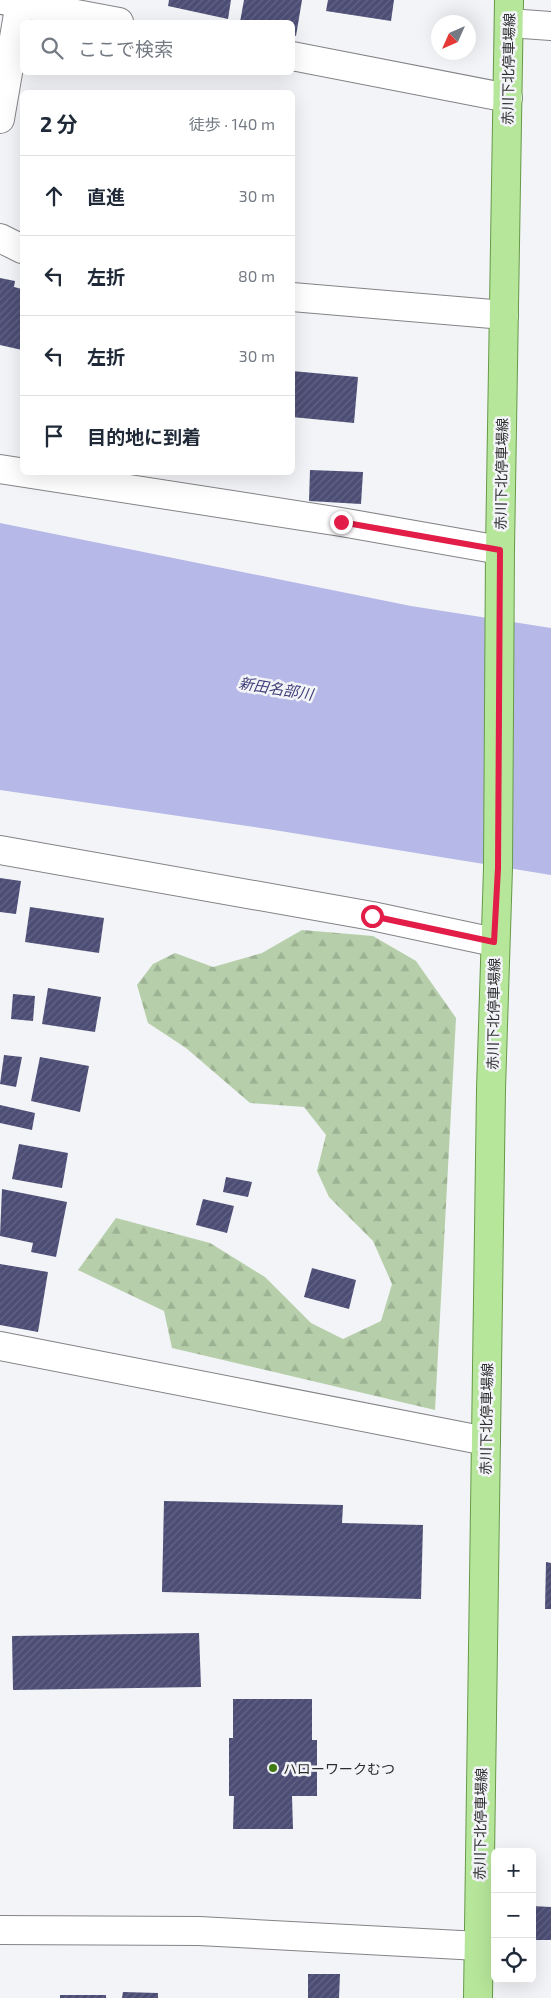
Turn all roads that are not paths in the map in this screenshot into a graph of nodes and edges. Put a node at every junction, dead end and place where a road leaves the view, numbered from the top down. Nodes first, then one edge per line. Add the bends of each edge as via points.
1 (11, 2) edge
2 (509, 12) edge
3 (108, 20) edge
4 (551, 26) edge
5 (295, 57) edge
6 (508, 98) junction
7 (0, 119) edge
8 (0, 238) edge
9 (20, 248) edge
10 (295, 297) edge
11 (504, 315) junction
12 (0, 469) edge
13 (20, 472) edge
14 (39, 475) edge
15 (501, 558) junction
16 (0, 850) edge
17 (494, 942) junction
18 (0, 1346) edge
19 (486, 1441) junction
20 (0, 1930) edge
21 (479, 1946) junction
22 (478, 1998) edge

1 - 3 street
1 - 7 street
2 - 4 street
2 - 6 main road, 赤川下北停車場線
5 - 6 street
6 - 11 main road, 赤川下北停車場線
8 - 9 street
10 - 11 street
11 - 15 main road, 赤川下北停車場線
12 - 13 street
14 - 15 street via 341,522
15 - 17 main road, 赤川下北停車場線 via 498,868
16 - 17 street via 372,916
17 - 19 main road, 赤川下北停車場線
18 - 19 street
19 - 21 main road, 赤川下北停車場線
20 - 21 street via 199,1931
21 - 22 main road, 赤川下北停車場線

